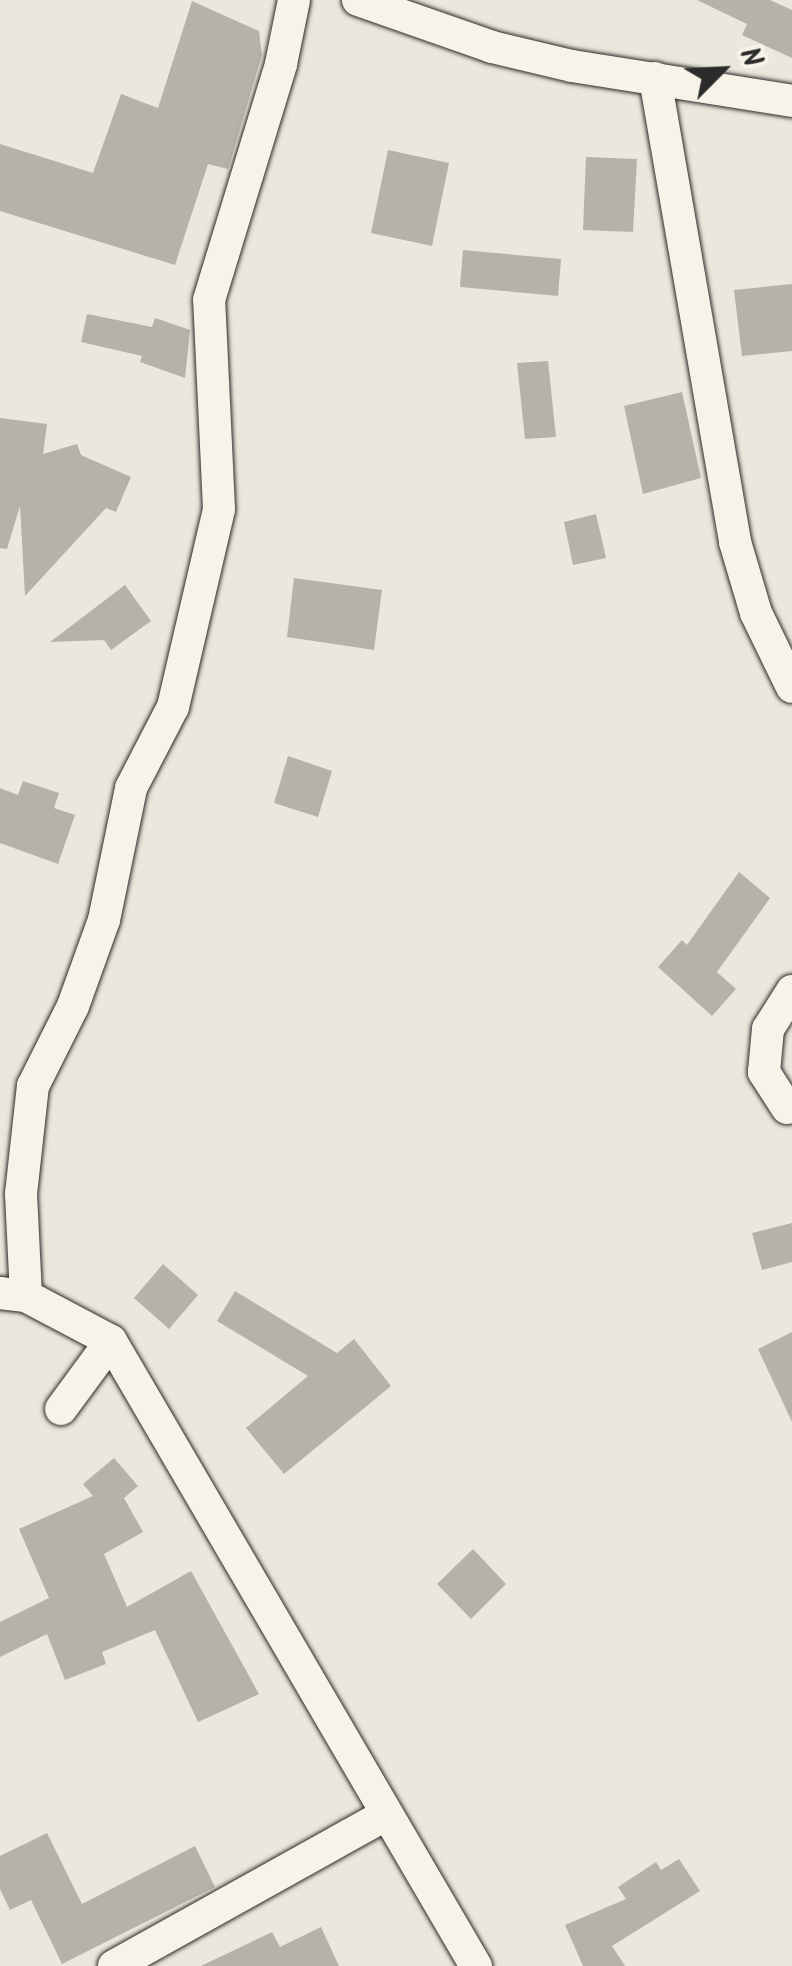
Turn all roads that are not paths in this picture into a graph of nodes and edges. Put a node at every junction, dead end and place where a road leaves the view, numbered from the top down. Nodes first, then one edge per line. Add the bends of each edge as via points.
1 (294, 0) edge
2 (358, 0) edge
3 (655, 78) junction
4 (792, 101) edge
5 (792, 688) edge
6 (792, 991) edge
7 (787, 1108) dead end
8 (13, 1295) edge
9 (111, 1340) junction
10 (61, 1409) dead end
11 (388, 1814) junction
12 (114, 1966) edge
13 (476, 1966) edge

1 - 8 street via 210,300 219,509 173,707 131,788 104,920 73,1006 33,1086
2 - 3 street via 492,47
3 - 4 street
3 - 5 street via 734,542 756,613
6 - 7 street via 768,1029 764,1072
8 - 9 street
9 - 10 street
9 - 11 street
11 - 12 street
11 - 13 street

